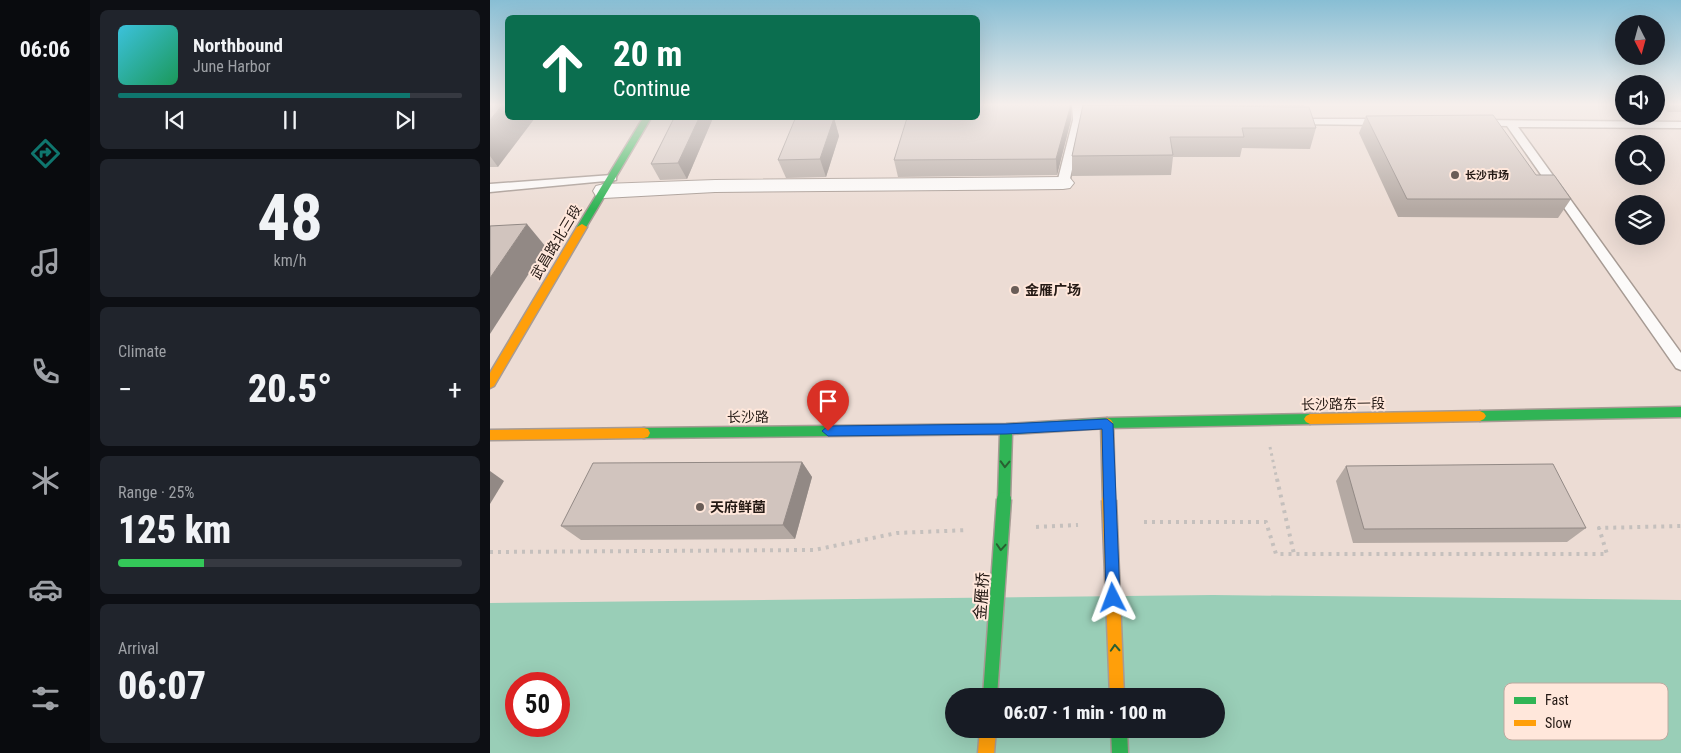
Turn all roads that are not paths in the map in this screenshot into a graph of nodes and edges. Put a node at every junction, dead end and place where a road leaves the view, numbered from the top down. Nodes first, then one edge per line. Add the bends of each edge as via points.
1 (635, 139) edge
2 (1077, 139) edge
3 (1521, 139) edge
4 (1063, 183) joint
5 (608, 184) junction
6 (490, 188) edge
7 (1681, 364) edge
8 (490, 383) edge
9 (1681, 412) edge
10 (1107, 424) junction
11 (1006, 429) junction
12 (490, 435) edge
13 (991, 688) edge
14 (1118, 688) edge
15 (987, 738) edge
16 (1119, 738) edge
17 (986, 753) edge
18 (1120, 753) edge

1 - 5 main road, 武昌路北三段
2 - 4 lane
3 - 7 lane
4 - 5 street
5 - 6 lane
5 - 8 main road, 武昌路北三段
9 - 10 main road, 长沙路东一段
10 - 11 main road, 长沙路东一段
14 -> 10 main road, bridge
11 - 12 main road, 长沙路
11 -> 13 main road, 金雁桥, bridge
15 - 17 main road
16 - 18 main road

